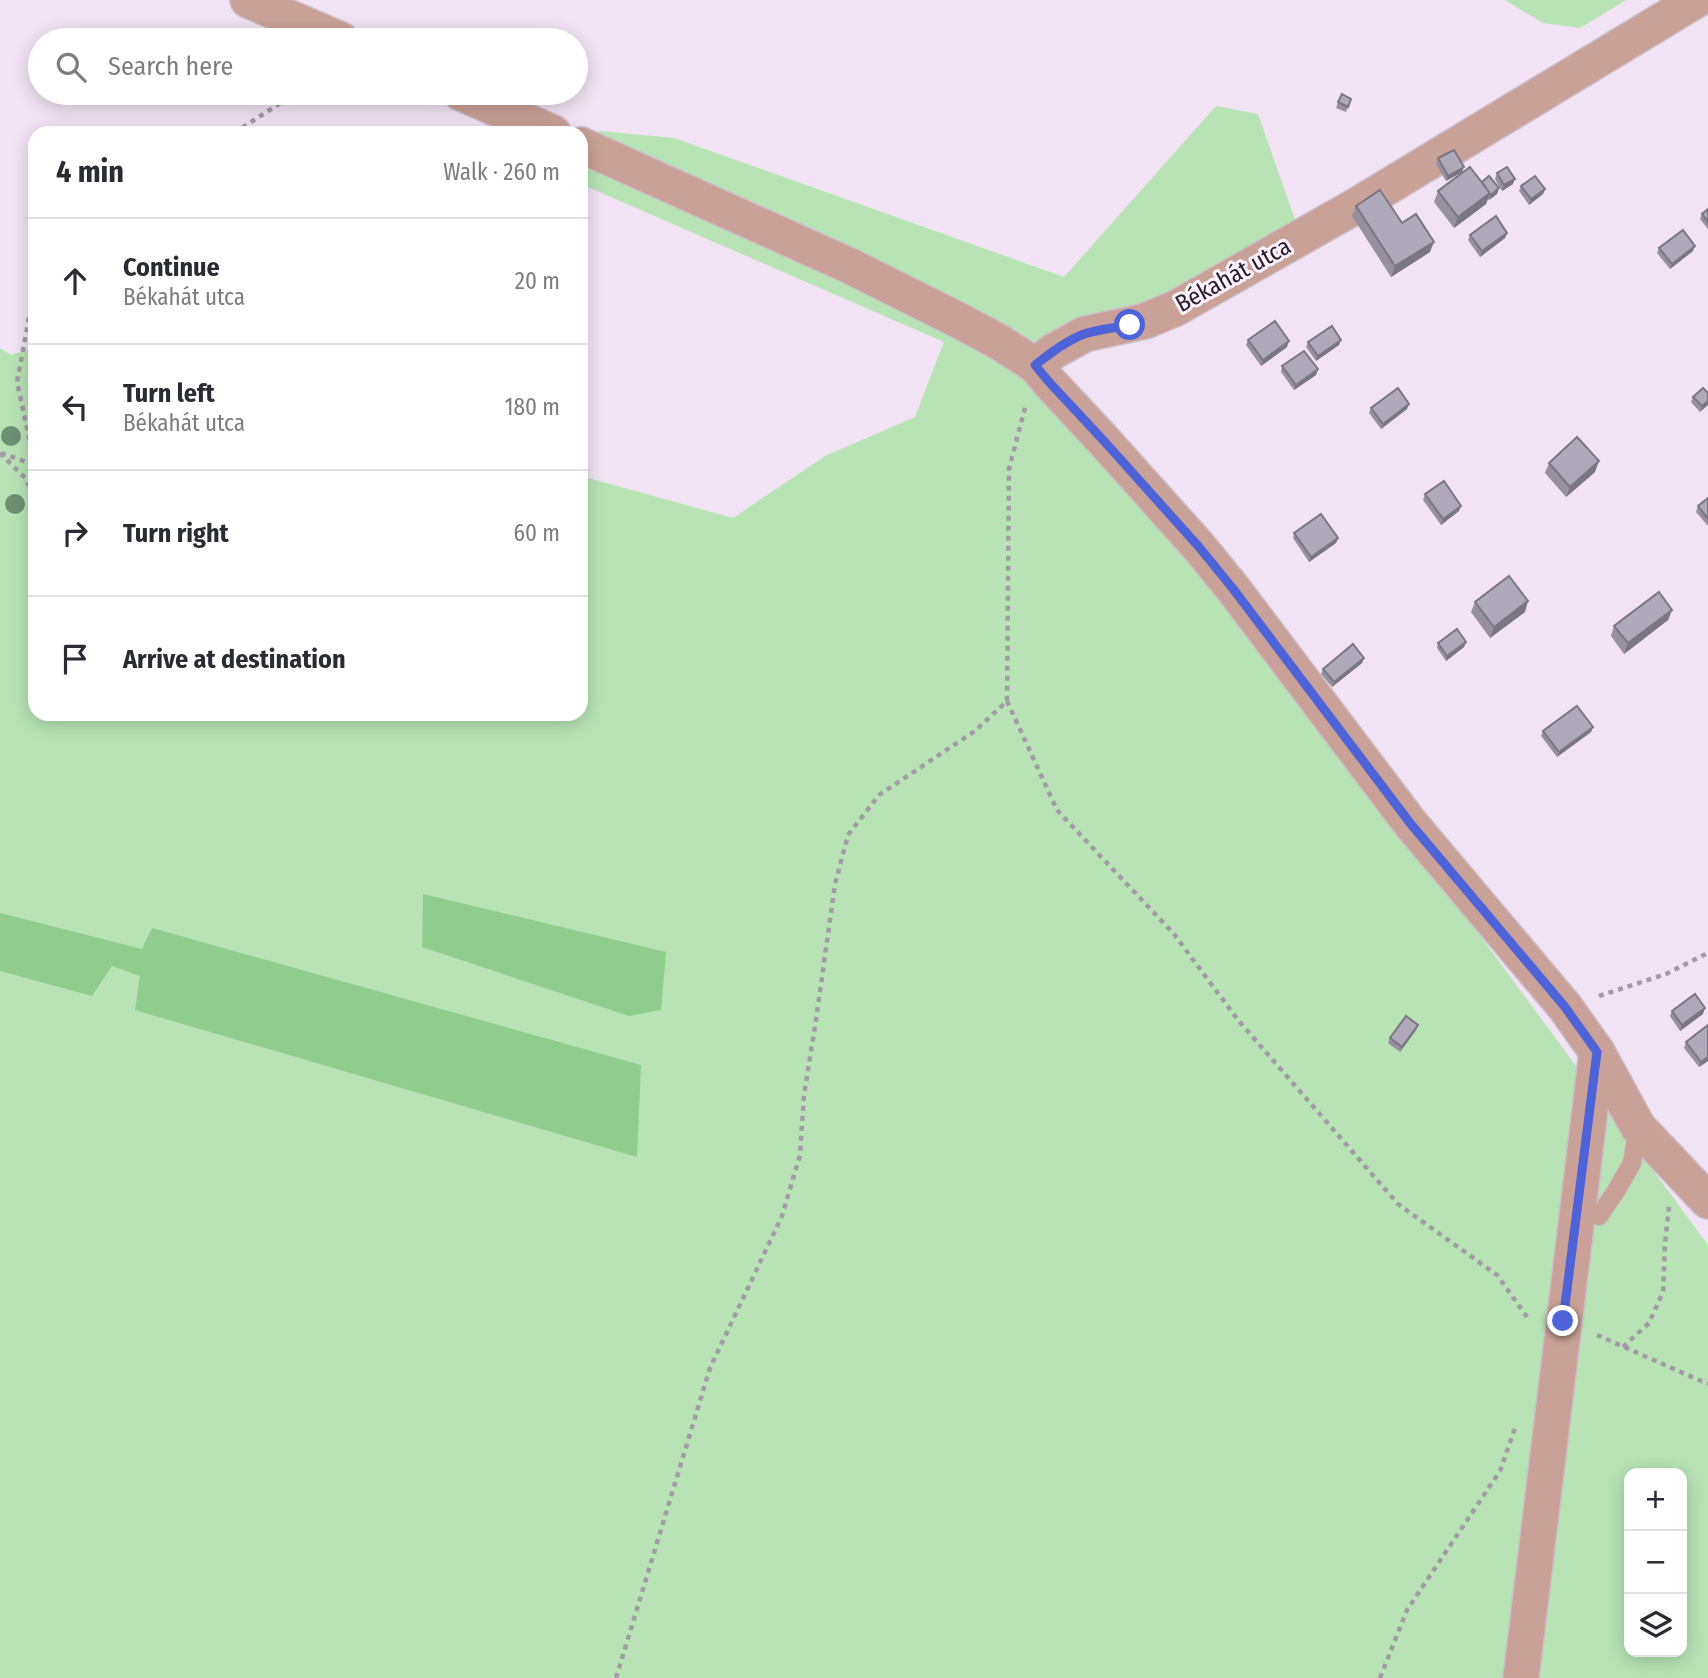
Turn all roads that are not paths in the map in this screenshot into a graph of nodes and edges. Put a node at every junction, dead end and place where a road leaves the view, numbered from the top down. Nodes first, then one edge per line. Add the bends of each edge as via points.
1 (248, 0) edge
2 (1696, 0) edge
3 (313, 28) edge
4 (489, 105) edge
5 (537, 126) edge
6 (588, 148) edge
7 (1035, 365) junction
8 (1597, 1052) junction
9 (1638, 1127) junction
10 (1708, 1201) edge
11 (1598, 1216) dead end
12 (1521, 1678) edge

1 - 3 street
2 - 7 street, Békahát utca via 1356,206 1176,308 1137,323 1084,334
4 - 5 street
6 - 7 street via 881,281
7 - 8 street via 1199,547 1410,823 1565,1007
8 - 9 street
8 - 12 street
9 - 10 street
9 - 11 lane via 1632,1163

